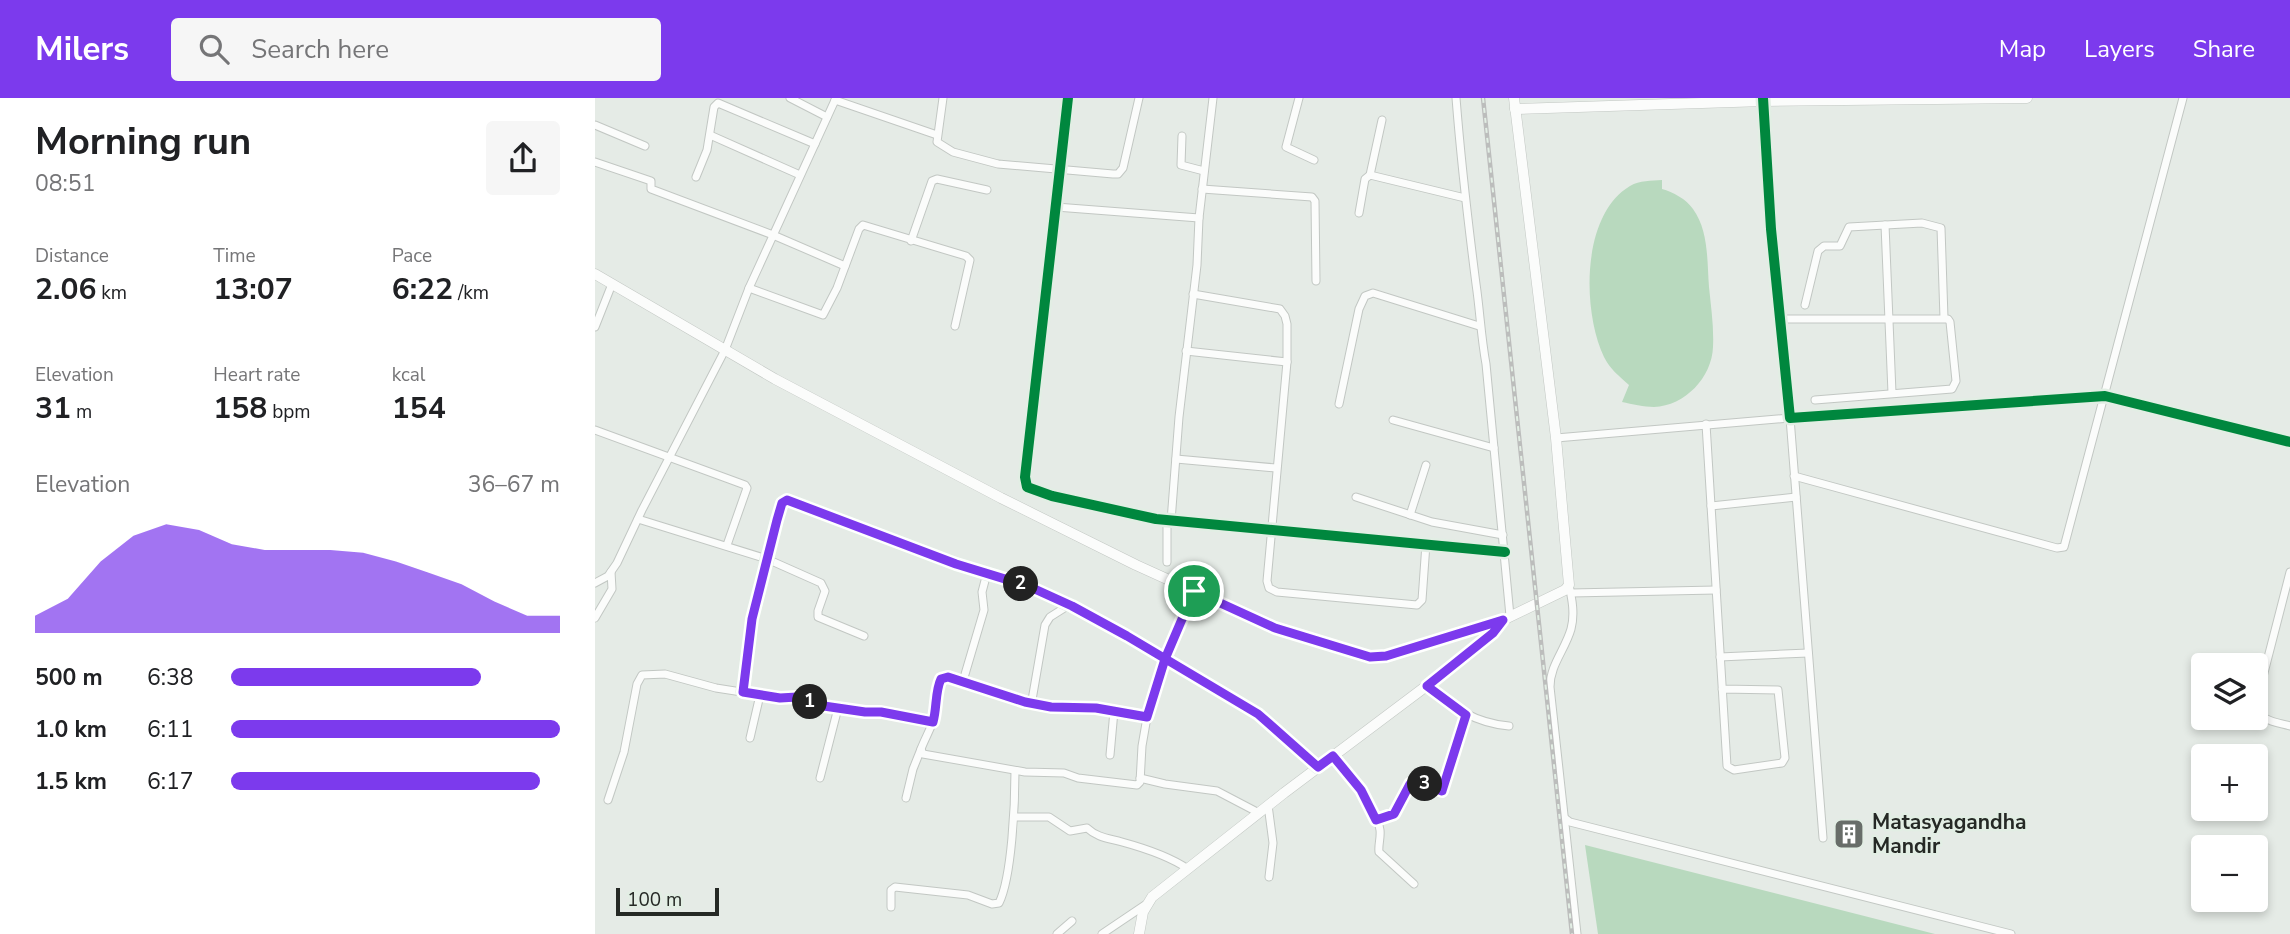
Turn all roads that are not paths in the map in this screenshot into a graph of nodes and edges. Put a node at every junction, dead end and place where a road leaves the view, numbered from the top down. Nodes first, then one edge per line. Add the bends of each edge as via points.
1 (790, 98) edge
2 (943, 98) edge
3 (1068, 98) edge
4 (1139, 98) edge
5 (1213, 98) edge
6 (1299, 98) edge
7 (1456, 98) edge
8 (2027, 98) edge
9 (2183, 98) edge
10 (836, 99) edge
11 (1764, 100) edge
12 (1515, 103) edge
13 (827, 117) junction
14 (1382, 120) dead end
15 (595, 125) edge
16 (710, 135) junction
17 (937, 135) junction
18 (1182, 136) dead end
19 (814, 144) junction
20 (645, 146) dead end
21 (1314, 160) dead end
22 (595, 162) edge
23 (1061, 168) junction
24 (1204, 172) junction
25 (1370, 175) junction
26 (800, 176) junction
27 (696, 177) dead end
28 (1202, 189) junction
29 (987, 191) dead end
30 (1465, 198) junction
31 (1056, 207) junction
32 (1359, 212) dead end
33 (1199, 218) junction
34 (1885, 225) junction
35 (773, 235) junction
36 (911, 241) junction
37 (845, 266) junction
38 (595, 274) edge
39 (1316, 281) dead end
40 (612, 284) junction
41 (748, 288) junction
42 (1193, 293) junction
43 (1805, 305) dead end
44 (1887, 318) junction
45 (1944, 318) junction
46 (1781, 319) junction
47 (955, 326) dead end
48 (1479, 326) junction
49 (595, 327) edge
50 (725, 350) junction
51 (1186, 351) junction
52 (1287, 362) junction
53 (1892, 393) junction
54 (2105, 396) junction
55 (1815, 400) dead end
56 (1339, 404) dead end
57 (1790, 418) junction
58 (1393, 420) dead end
59 (1706, 424) junction
60 (595, 430) edge
61 (1556, 438) junction
62 (2290, 442) edge
63 (1494, 447) junction
64 (669, 458) junction
65 (1176, 459) junction
66 (1426, 465) dead end
67 (1276, 468) junction
68 (1794, 476) junction
69 (1356, 497) dead end
70 (1796, 497) junction
71 (1711, 506) junction
72 (1410, 515) junction
73 (638, 519) junction
74 (1169, 520) junction
75 (1271, 530) junction
76 (1503, 535) junction
77 (1426, 544) junction
78 (727, 545) junction
79 (1505, 552) junction
80 (767, 559) junction
81 (1167, 562) dead end
82 (611, 572) junction
83 (2290, 572) edge
84 (987, 573) junction
85 (595, 583) edge
86 (1570, 589) junction
87 (1716, 590) junction
88 (1194, 591) junction
89 (1069, 605) junction
90 (595, 618) edge
91 (1507, 618) junction
92 (864, 636) dead end
93 (1808, 653) junction
94 (1720, 657) junction
95 (1165, 659) junction
96 (963, 681) junction
97 (1427, 686) junction
98 (1722, 689) junction
99 (743, 692) junction
100 (760, 695) junction
101 (1030, 702) junction
102 (838, 708) junction
103 (1114, 711) junction
104 (1466, 715) junction
105 (1147, 717) junction
106 (933, 722) junction
107 (1509, 726) dead end
108 (2290, 726) edge
109 (750, 738) dead end
110 (921, 749) junction
111 (1109, 755) dead end
112 (1333, 756) junction
113 (1318, 767) junction
114 (1015, 771) junction
115 (820, 778) dead end
116 (1140, 778) junction
117 (906, 798) dead end
118 (608, 800) dead end
119 (1268, 806) junction
120 (1259, 813) junction
121 (1562, 816) junction
122 (1014, 817) junction
123 (1376, 820) junction
124 (1823, 838) dead end
125 (1188, 869) junction
126 (1269, 877) dead end
127 (1414, 884) dead end
128 (1146, 905) junction
129 (891, 907) dead end
130 (1072, 921) dead end
131 (1057, 934) edge
132 (1102, 934) edge
133 (1139, 934) edge
134 (1577, 934) edge
135 (2011, 934) edge

1 - 13 street
2 - 17 street
3 - 23 street
4 - 23 street via 1121,172
5 - 24 street
6 - 21 street via 1286,148
7 - 30 street
8 - 11 main road
9 - 54 street
10 - 13 street
10 - 17 street
11 - 12 main road
11 - 46 street
12 - 61 main road
13 - 19 street
14 - 25 street
15 - 20 street
16 - 19 street via 718,103
16 - 26 street
16 - 27 street
17 - 23 street via 944,148 985,161
18 - 24 street via 1181,165
19 - 26 street
22 - 35 street via 649,180 651,189
23 - 31 street
24 - 28 street
25 - 30 street
25 - 32 street via 1365,179
26 - 35 street
28 - 33 street
28 - 39 street via 1312,197
29 - 36 street via 932,181
30 - 48 street
31 - 33 street
31 - 74 street via 1025,484 1052,496
33 - 42 street
34 - 43 street via 1849,227 1840,246 1821,248
34 - 44 street
34 - 45 street via 1922,223 1941,228
35 - 37 street
35 - 41 street
36 - 37 street via 861,226
36 - 47 street via 970,260
37 - 41 street via 823,315
38 - 40 main road
40 - 49 street
40 - 50 main road
41 - 50 street
42 - 51 street
42 - 52 street via 1280,309 1287,324
44 - 45 street
44 - 46 street
44 - 53 street
45 - 53 street via 1950,321 1955,386
46 - 57 street
48 - 56 street via 1373,293 1365,296
48 - 63 street
50 - 64 street
50 - 88 main road via 951,474
51 - 52 street
51 - 65 street
52 - 67 street
53 - 55 street
54 - 57 street
54 - 62 street
54 - 68 street via 2068,540 2061,548
57 - 59 street
57 - 68 street
58 - 63 street
59 - 61 street
59 - 71 street
60 - 64 street
61 - 86 main road
63 - 76 street
64 - 73 street
64 - 78 street via 747,488
65 - 67 street
65 - 74 street
66 - 72 street
67 - 75 street
68 - 70 street
69 - 72 street
70 - 71 street
70 - 93 street
71 - 87 street
72 - 76 street
73 - 78 street
73 - 82 street
74 - 75 street
74 - 81 street
75 - 77 street
75 - 77 street via 1269,588 1315,596 1420,604
76 - 79 street
77 - 79 street
78 - 80 street
79 - 91 street
80 - 84 street via 782,503 787,500
80 - 92 street via 824,585 818,617
80 - 99 street via 752,619
82 - 85 street
82 - 90 street via 612,589
83 - 108 street via 2256,704 2264,719
84 - 89 street
84 - 96 street via 984,610
86 - 87 street
86 - 91 main road
86 - 121 street via 1573,620 1550,678
87 - 94 street
88 - 91 main road via 1275,628 1370,657
88 - 95 street
89 - 95 street
89 - 101 street via 1049,617 1045,625
91 - 97 main road
93 - 94 street
93 - 124 street
94 - 98 street
95 - 105 street
95 - 113 street via 1258,714
96 - 101 street
96 - 106 street via 941,679
97 - 104 street
97 - 112 main road
98 - 98 street via 1728,769 1782,763 1778,690
99 - 100 street
99 - 118 street via 665,674 642,675
100 - 102 street via 797,697
100 - 109 street
101 - 103 street
102 - 106 street
102 - 115 street
103 - 105 street
103 - 111 street
104 - 107 street
104 - 123 street via 1442,791 1410,784 1394,814
105 - 116 street
106 - 110 street
110 - 114 street via 926,755
110 - 117 street
112 - 113 main road
112 - 123 street via 1361,790
113 - 119 main road
114 - 116 street via 1065,773 1130,786 1139,784
114 - 122 street
116 - 120 street via 1217,791
119 - 120 main road
119 - 126 street via 1273,844
120 - 125 main road
121 - 134 street
121 - 135 street via 1570,822
122 - 125 street via 1049,817 1070,831 1087,828
122 - 129 street via 999,903 895,887
123 - 127 street via 1380,854
125 - 128 main road
128 - 132 street
128 - 133 main road
130 - 131 street

